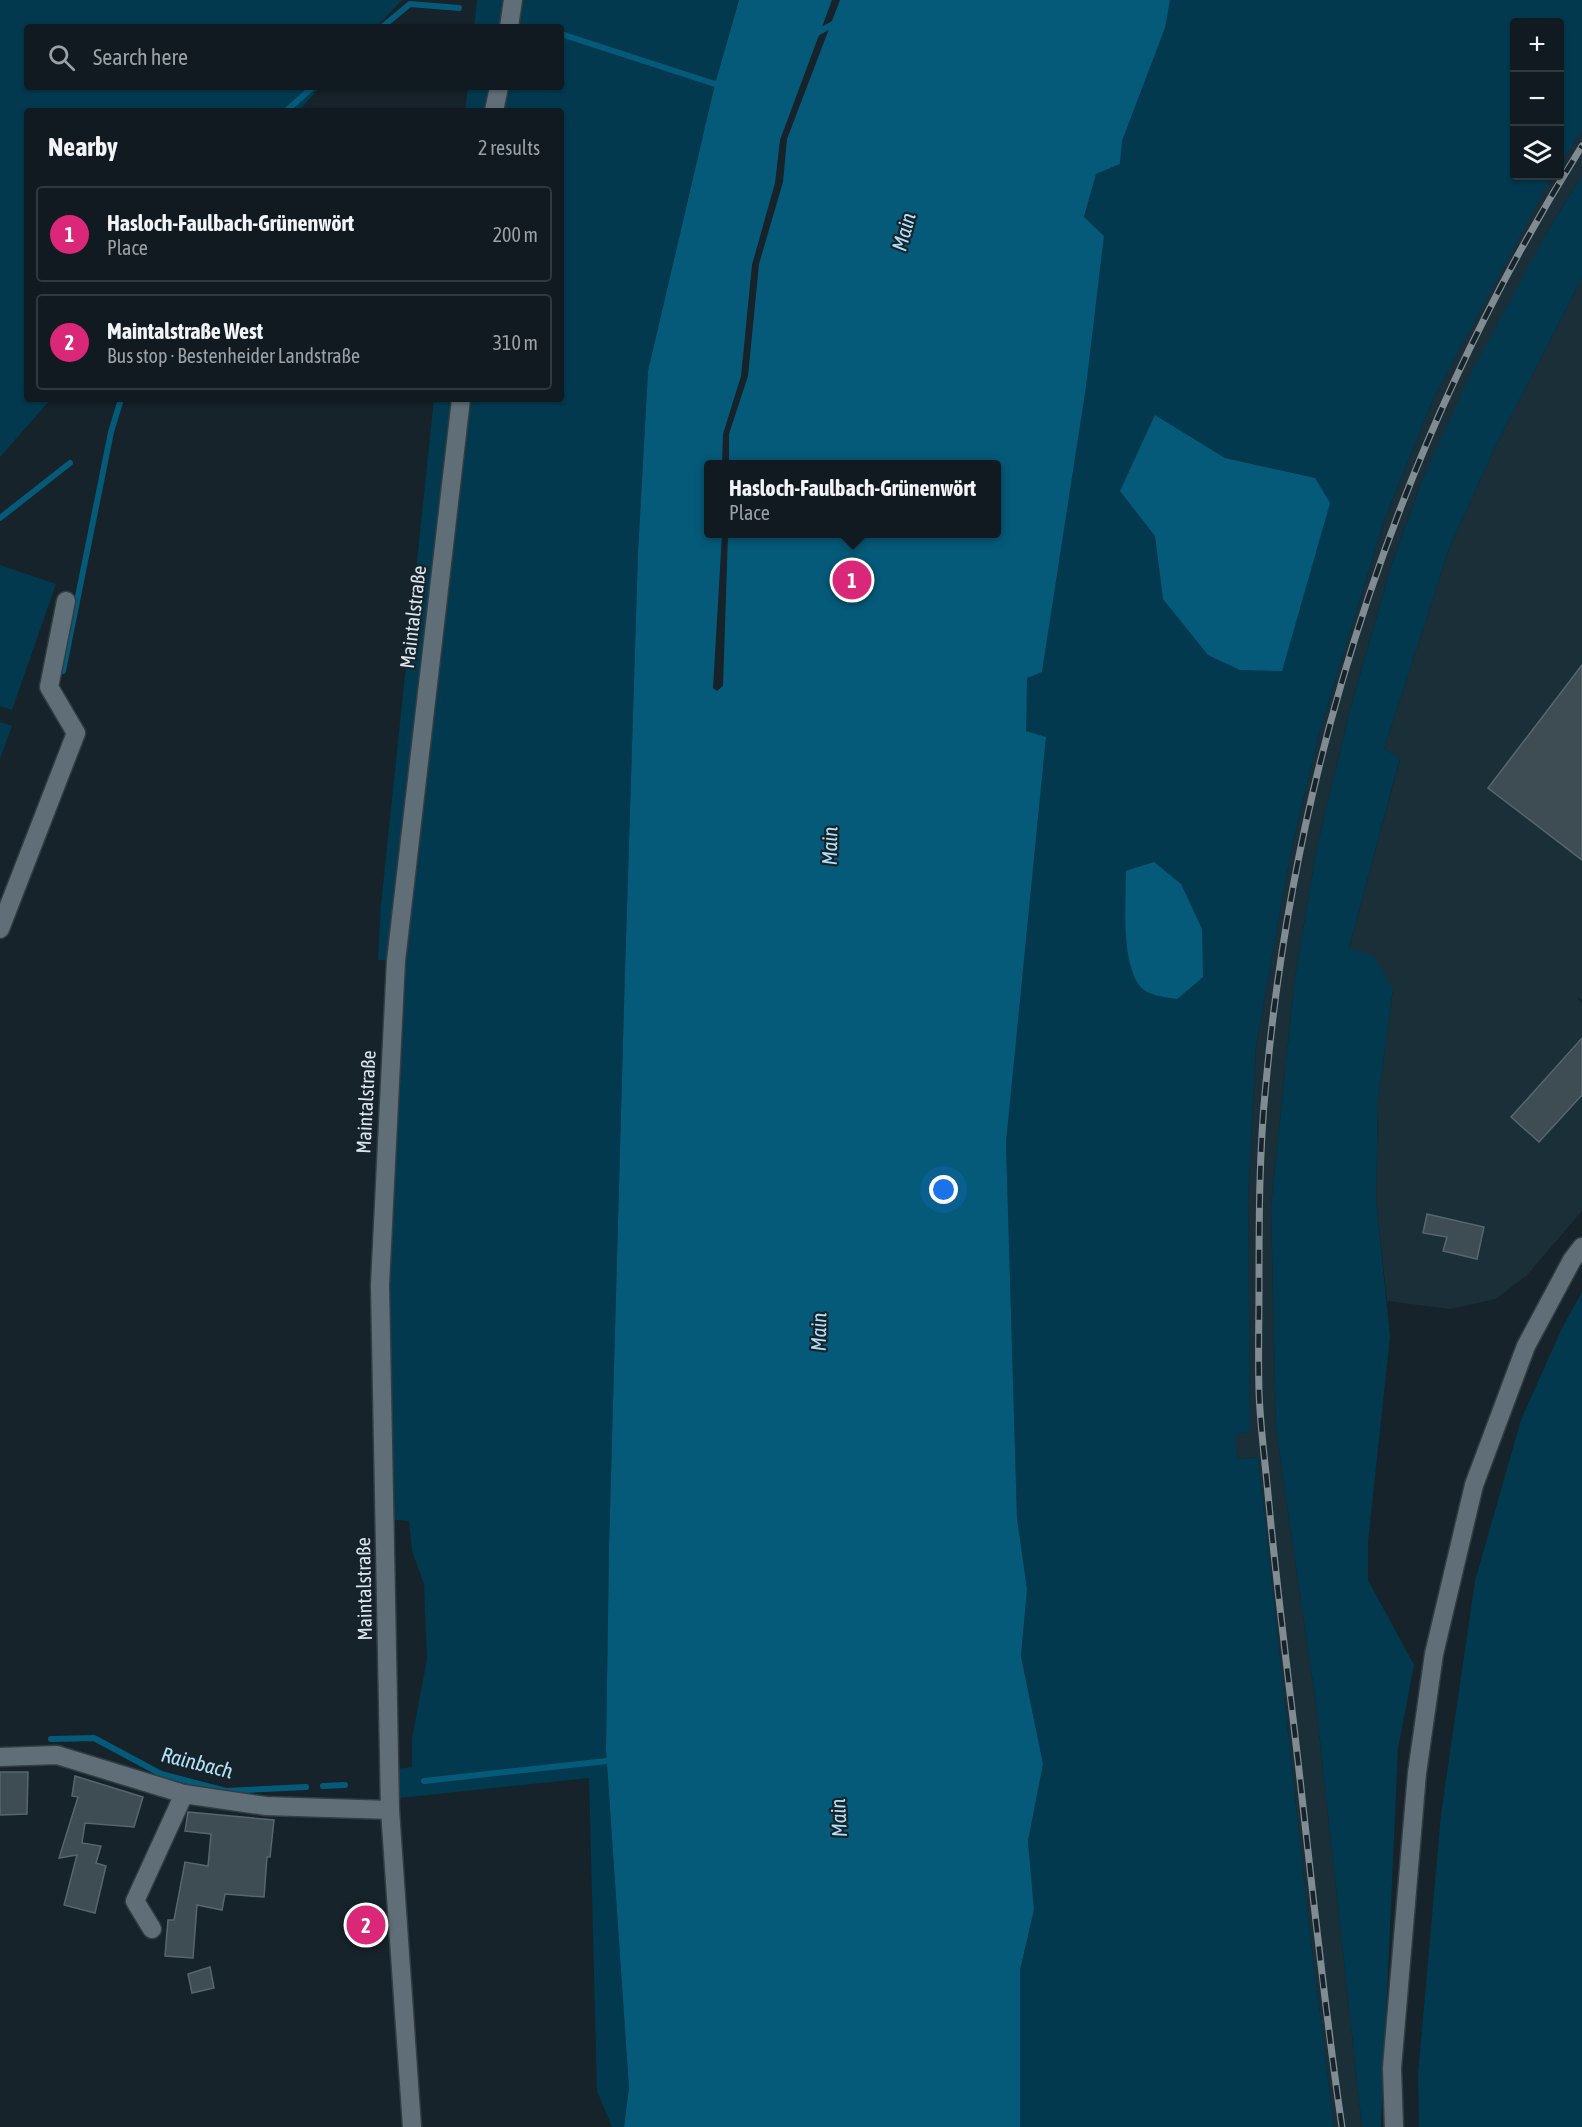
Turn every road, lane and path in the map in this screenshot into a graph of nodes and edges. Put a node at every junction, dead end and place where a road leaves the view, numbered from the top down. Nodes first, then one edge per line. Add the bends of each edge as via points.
1 (513, 0) edge
2 (509, 24) edge
3 (498, 90) edge
4 (494, 108) edge
5 (461, 402) edge
6 (66, 601) dead end
7 (0, 929) edge
8 (1582, 1247) edge
9 (0, 1757) edge
10 (184, 1794) junction
11 (390, 1810) junction
12 (152, 1929) dead end
13 (412, 2127) edge
14 (1394, 2127) edge

1 - 2 main road
3 - 4 main road
5 - 11 main road, Maintalstraße via 396,961 380,1285
6 - 7 main road via 49,687 76,733
8 - 14 main road via 1526,1346 1474,1485 1434,1654 1417,1773 1392,2068
9 - 10 main road via 57,1755
10 - 11 main road via 266,1806
10 - 12 main road via 135,1901
11 - 13 main road, Maintalstraße

